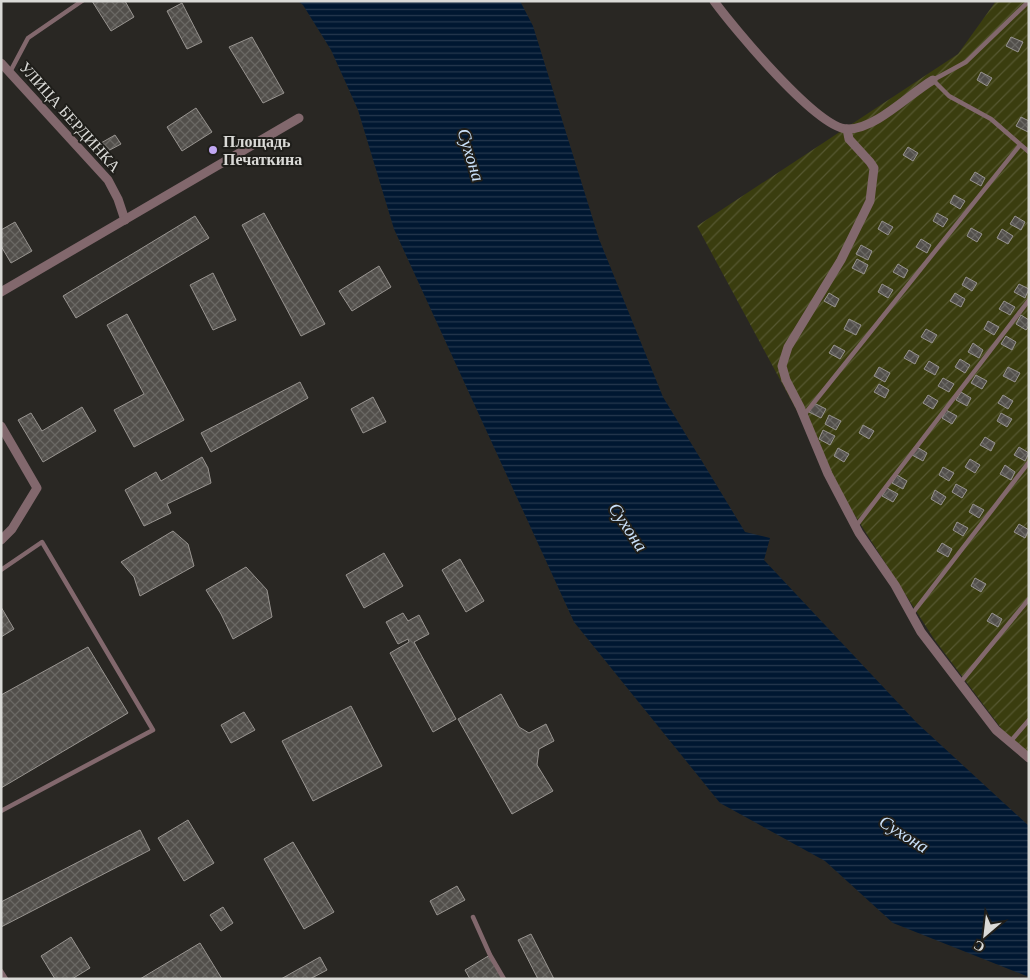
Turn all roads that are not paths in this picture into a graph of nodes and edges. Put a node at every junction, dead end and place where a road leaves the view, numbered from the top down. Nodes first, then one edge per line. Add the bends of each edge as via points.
1 (82, 1) edge
2 (714, 1) edge
3 (1029, 1) edge
4 (1, 63) edge
5 (10, 72) junction
6 (933, 80) junction
7 (298, 118) dead end
8 (847, 129) junction
9 (1020, 144) junction
10 (1029, 152) edge
11 (125, 220) junction
12 (1, 292) edge
13 (1029, 300) edge
14 (804, 416) junction
15 (2, 429) edge
16 (1029, 462) edge
17 (856, 526) junction
18 (1, 540) edge
19 (1, 570) edge
20 (1029, 599) edge
21 (911, 615) junction
22 (959, 684) junction
23 (1029, 720) edge
24 (1010, 742) junction
25 (1029, 758) edge
26 (1, 811) edge
27 (473, 917) dead end
28 (1, 971) edge
29 (6, 979) edge
30 (504, 979) edge

1 - 5 lane via 28,38
2 - 8 street via 797,94 830,123
3 - 6 lane via 966,62
4 - 5 street, УЛИЦА БЕРДИНКА
5 - 11 street, УЛИЦА БЕРДИНКА via 108,180
6 - 8 street via 876,120
6 - 9 lane via 949,96 991,118
7 - 11 street
8 - 14 street via 848,139 874,168 870,202 841,260 788,347 782,366
9 - 10 lane
9 - 14 lane
11 - 12 street
13 - 17 lane
14 - 17 street via 828,474
15 - 18 street via 37,488 12,529
16 - 21 lane
17 - 21 street
19 - 26 lane via 42,542 153,730
20 - 22 lane
21 - 22 street
22 - 24 street via 996,730
23 - 24 lane
24 - 25 street
27 - 30 lane
28 - 29 lane

